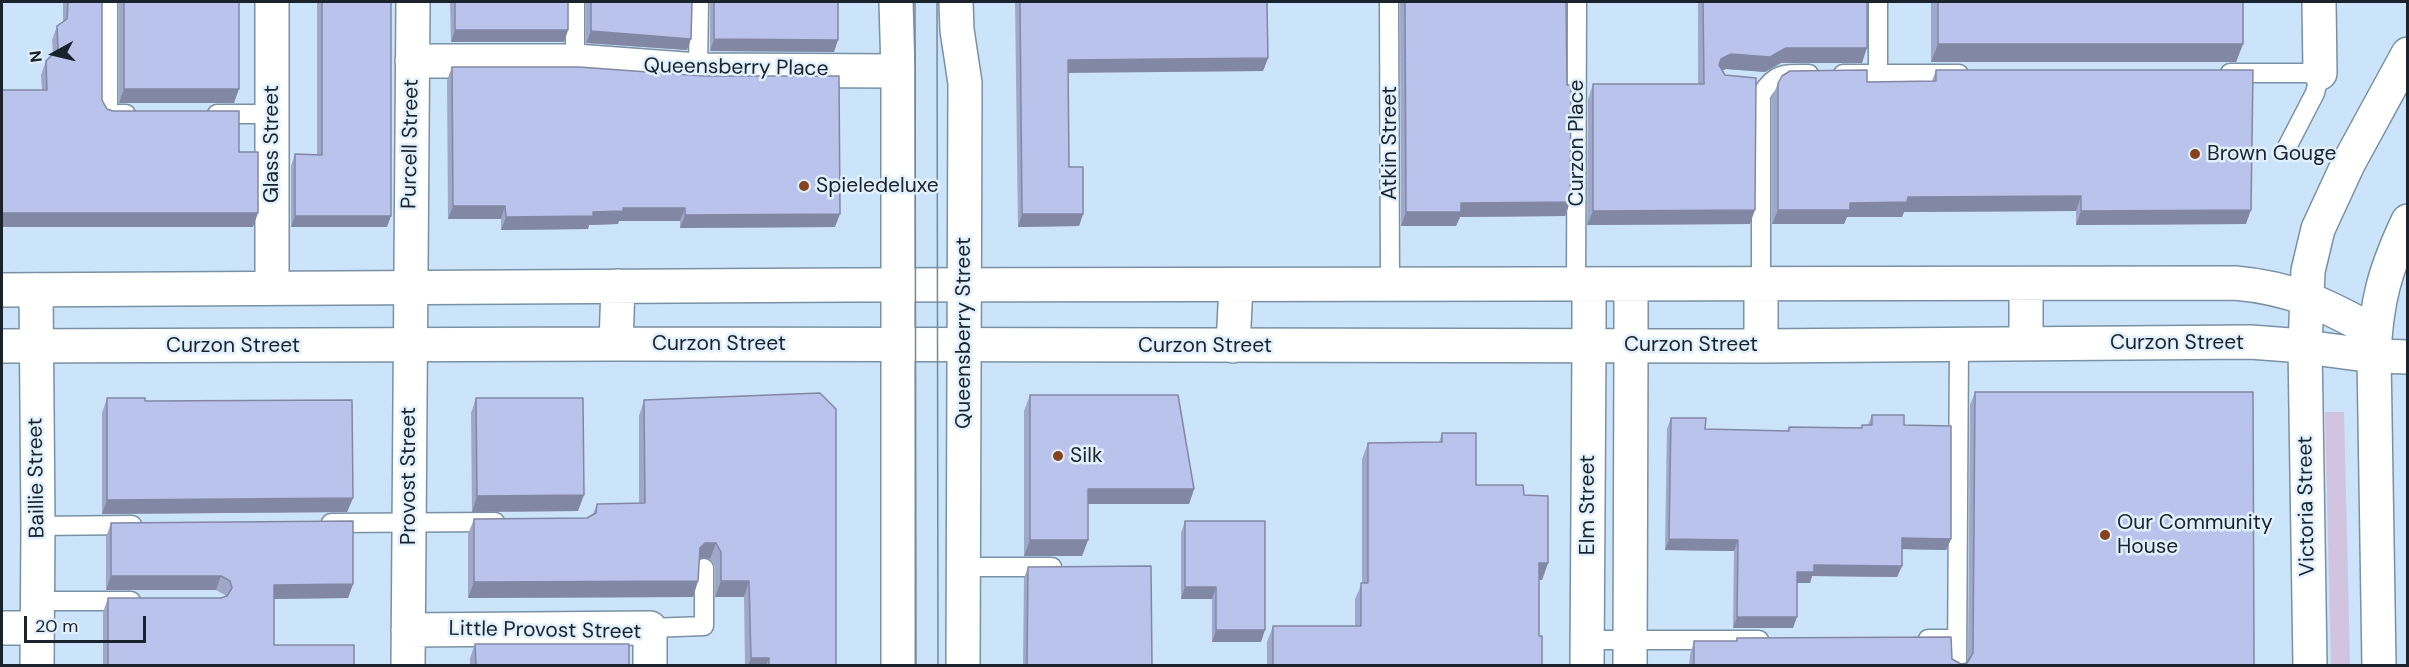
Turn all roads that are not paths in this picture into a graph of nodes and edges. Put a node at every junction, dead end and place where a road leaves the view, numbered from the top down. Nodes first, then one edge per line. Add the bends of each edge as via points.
1 (108, 2) edge
2 (272, 2) edge
3 (413, 2) edge
4 (575, 2) edge
5 (699, 2) edge
6 (896, 2) edge
7 (956, 2) edge
8 (1389, 2) edge
9 (1577, 2) edge
10 (1878, 2) edge
11 (2319, 2) edge
12 (2408, 54) edge
13 (574, 61) junction
14 (412, 62) junction
15 (698, 70) junction
16 (898, 70) junction
17 (2215, 73) edge
18 (2320, 73) junction
19 (1878, 74) junction
20 (1982, 74) edge
21 (1747, 82) edge
22 (1768, 83) junction
23 (143, 114) edge
24 (201, 114) edge
25 (272, 114) junction
26 (2284, 151) dead end
27 (2408, 220) edge
28 (1583, 284) junction
29 (1631, 284) junction
30 (898, 285) junction
31 (964, 285) junction
32 (1236, 285) junction
33 (1390, 285) junction
34 (1761, 285) junction
35 (2026, 285) junction
36 (410, 286) junction
37 (618, 286) junction
38 (272, 287) junction
39 (2, 290) edge
40 (36, 290) junction
41 (2306, 297) junction
42 (616, 344) junction
43 (1959, 344) junction
44 (2026, 344) junction
45 (2374, 344) junction
46 (410, 345) junction
47 (898, 345) junction
48 (965, 345) junction
49 (1589, 345) junction
50 (1631, 345) junction
51 (2, 346) edge
52 (36, 346) junction
53 (1233, 346) junction
54 (1761, 346) junction
55 (2304, 346) junction
56 (2408, 357) edge
57 (408, 522) junction
58 (514, 522) edge
59 (309, 524) edge
60 (155, 525) edge
61 (38, 526) junction
62 (964, 567) junction
63 (1069, 567) edge
64 (704, 568) edge
65 (150, 601) edge
66 (37, 615) junction
67 (2, 628) edge
68 (650, 628) junction
69 (408, 630) junction
70 (1909, 639) edge
71 (1957, 639) junction
72 (1778, 640) edge
73 (1587, 653) edge
74 (1630, 653) edge
75 (37, 666) edge
76 (408, 666) edge
77 (650, 666) edge
78 (898, 666) edge
79 (963, 666) edge
80 (1957, 666) edge
81 (2310, 666) edge
82 (2379, 666) edge

1 - 23 lane via 108,114
2 - 25 main road, Glass Street
3 - 14 main road, Purcell Street
4 - 13 lane
5 - 15 lane
6 - 16 main road
7 - 31 main road, Queensberry Street via 965,83
8 - 33 lane, Atkin Street
9 - 28 lane, Curzon Place
10 - 19 lane
11 - 18 main road
12 - 41 main road, Victoria Street via 2348,164 2318,230
13 - 14 main road, Queensberry Place
13 - 15 main road, Queensberry Place
14 - 36 main road, Purcell Street
15 - 16 main road, Queensberry Place
16 - 30 main road
17 - 18 lane
18 - 26 lane via 2315,93
19 - 20 lane
19 - 22 lane via 1781,74
21 - 22 lane
22 - 34 lane via 1761,95
24 - 25 lane
25 - 38 main road, Glass Street
27 - 45 main road via 2380,291
28 - 29 main road, Curzon Street
28 - 33 main road, Curzon Street
28 - 49 main road, Elm Street
29 - 34 main road, Curzon Street
29 - 50 main road, Elm Street
30 - 31 main road, Curzon Street
30 - 37 main road, Curzon Street
30 - 47 main road
31 - 32 main road, Curzon Street
31 - 48 main road, Queensberry Street
32 - 33 main road, Curzon Street
32 - 53 main road
34 - 35 main road, Curzon Street
34 - 54 main road
35 - 41 main road, Curzon Street via 2235,283 2268,286
35 - 44 main road
36 - 37 main road, Curzon Street
36 - 38 main road, Curzon Street
36 - 46 main road, Provost Street
37 - 42 main road
38 - 40 main road, Curzon Street
39 - 40 main road, Curzon Street
40 - 52 main road, Baillie Street
41 - 45 main road, Curzon Street
41 - 55 main road, Victoria Street
42 - 46 main road, Curzon Street
42 - 47 main road, Curzon Street
43 - 44 main road, Curzon Street
43 - 54 main road, Curzon Street
43 - 71 lane
44 - 55 main road, Curzon Street via 2250,342
45 - 55 main road, Curzon Street
45 - 56 main road, Curzon Street
45 - 82 main road
46 - 52 main road, Curzon Street
46 - 57 main road, Provost Street
47 - 48 main road, Curzon Street
47 - 78 main road
48 - 53 main road, Curzon Street
48 - 62 main road, Queensberry Street
49 - 50 main road, Curzon Street
49 - 53 main road, Curzon Street
49 - 73 main road, Elm Street
50 - 54 main road, Curzon Street
50 - 74 main road, Elm Street
51 - 52 main road, Curzon Street
52 - 61 main road, Baillie Street
55 - 81 main road, Victoria Street
57 - 58 lane
57 - 59 lane
57 - 69 main road, Provost Street
60 - 61 lane
61 - 66 main road, Baillie Street
62 - 63 lane
62 - 79 main road, Queensberry Street
64 - 68 lane via 704,626
65 - 66 lane
66 - 67 main road
66 - 75 main road, Baillie Street
68 - 69 main road, Little Provost Street
68 - 77 main road, Little Provost Street
69 - 76 main road, Provost Street
70 - 71 lane
71 - 80 lane
72 - 74 lane
73 - 74 lane

